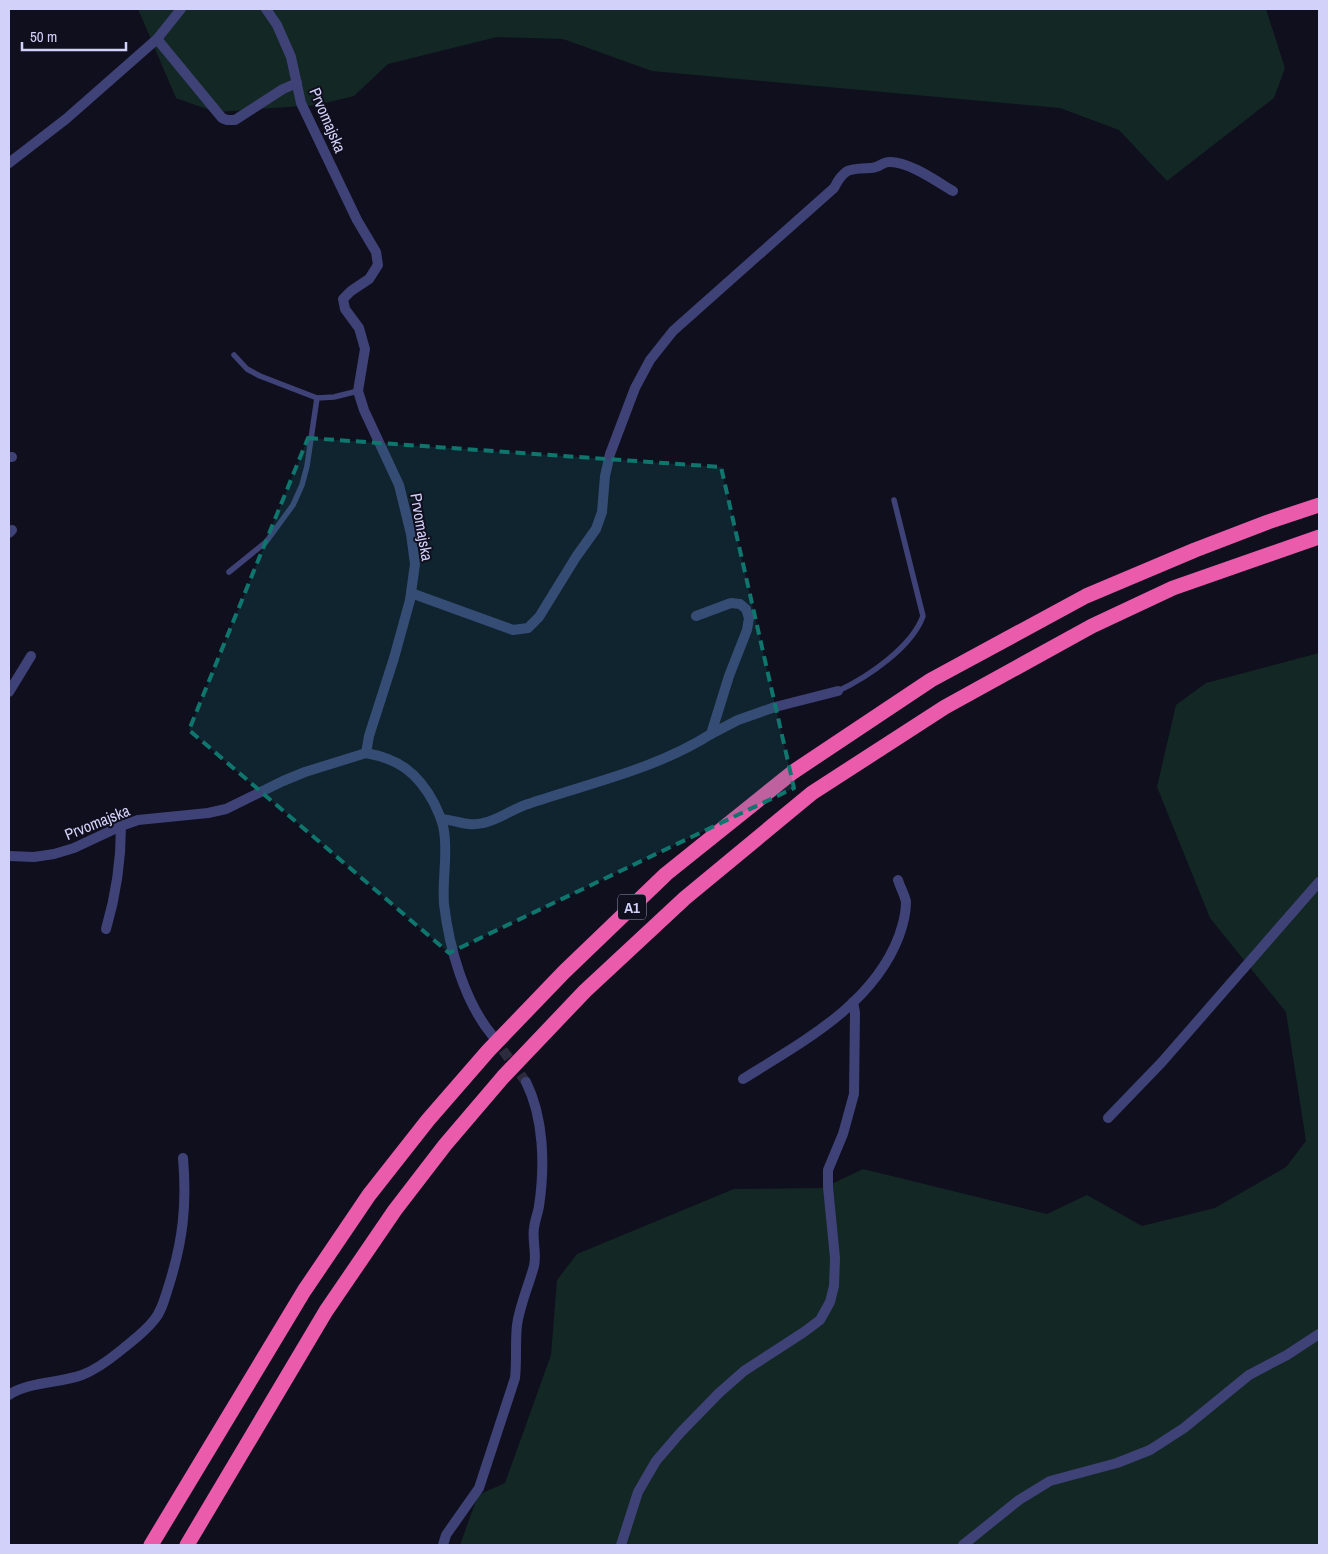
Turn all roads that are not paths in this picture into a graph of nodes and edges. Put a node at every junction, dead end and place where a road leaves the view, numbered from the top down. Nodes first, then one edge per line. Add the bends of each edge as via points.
1 (181, 9) edge
2 (266, 9) edge
3 (156, 39) junction
4 (297, 83) junction
5 (9, 162) edge
6 (953, 191) dead end
7 (234, 355) dead end
8 (358, 391) junction
9 (317, 398) junction
10 (894, 500) dead end
11 (1319, 505) edge
12 (1319, 537) edge
13 (229, 572) dead end
14 (412, 593) junction
15 (696, 616) dead end
16 (31, 656) dead end
17 (838, 691) joint
18 (9, 692) edge
19 (711, 734) junction
20 (366, 754) junction
21 (441, 819) junction
22 (121, 826) junction
23 (9, 856) edge
24 (898, 880) dead end
25 (1319, 882) edge
26 (106, 929) dead end
27 (853, 1002) junction
28 (492, 1035) tunnel mouth
29 (743, 1079) dead end
30 (526, 1082) tunnel mouth
31 (1108, 1118) dead end
32 (183, 1158) dead end
33 (1319, 1334) edge
34 (9, 1394) edge
35 (151, 1545) edge
36 (187, 1545) edge
37 (443, 1545) edge
38 (621, 1545) edge
39 (963, 1545) edge

1 - 3 street
2 - 4 street, Prvomajska via 277,25 291,58
3 - 4 street via 227,120 235,120
3 - 5 street via 66,119
4 - 8 street, Prvomajska via 301,103 319,142 376,252 378,265 369,278 343,299 345,308 359,328 365,350
6 - 14 street via 897,162 886,162 877,168 850,169 834,188 674,331 650,360 635,388 610,454 602,512 596,529 539,617 528,628 513,630
7 - 9 lane via 247,369 260,376
8 - 9 lane
8 - 14 street, Prvomajska via 400,485 415,564
9 - 13 lane via 307,466 293,505 266,542
10 - 17 lane via 923,616 920,626 908,641 886,661
11 - 35 highway, A1 via 1195,550 1086,596 931,680 793,772 666,874 488,1051 369,1195 304,1292
12 - 36 highway, A1 via 1173,588 1092,626 945,707 812,793 685,898 585,991 502,1077 395,1210 326,1311
14 - 20 street, Prvomajska
15 - 19 street via 731,603 746,609 749,618
16 - 18 street
17 - 19 street via 775,706
19 - 21 street via 691,747 589,786 525,804 501,818 466,825
20 - 21 street via 401,764 414,775 427,790
20 - 22 street, Prvomajska via 305,772 226,809 175,818 151,818
21 - 28 street via 445,847 444,903 449,931 463,985 479,1020
22 - 23 street, Prvomajska via 54,854
22 - 26 street via 118,873
24 - 27 street via 906,901 904,922 883,966
25 - 31 street via 1162,1062
27 - 29 street via 797,1045
27 - 38 street via 856,1013 854,1094 843,1134 828,1170 835,1258 830,1302 820,1320 744,1371 719,1393 656,1461 638,1492
30 - 37 street via 537,1112 542,1180 534,1227 534,1264 518,1324 515,1378 479,1488 446,1535
32 - 34 street via 185,1217 176,1262 156,1319 110,1358 83,1374
33 - 39 street via 1250,1375 1184,1428 1150,1450 1117,1463 1050,1481 1019,1500

